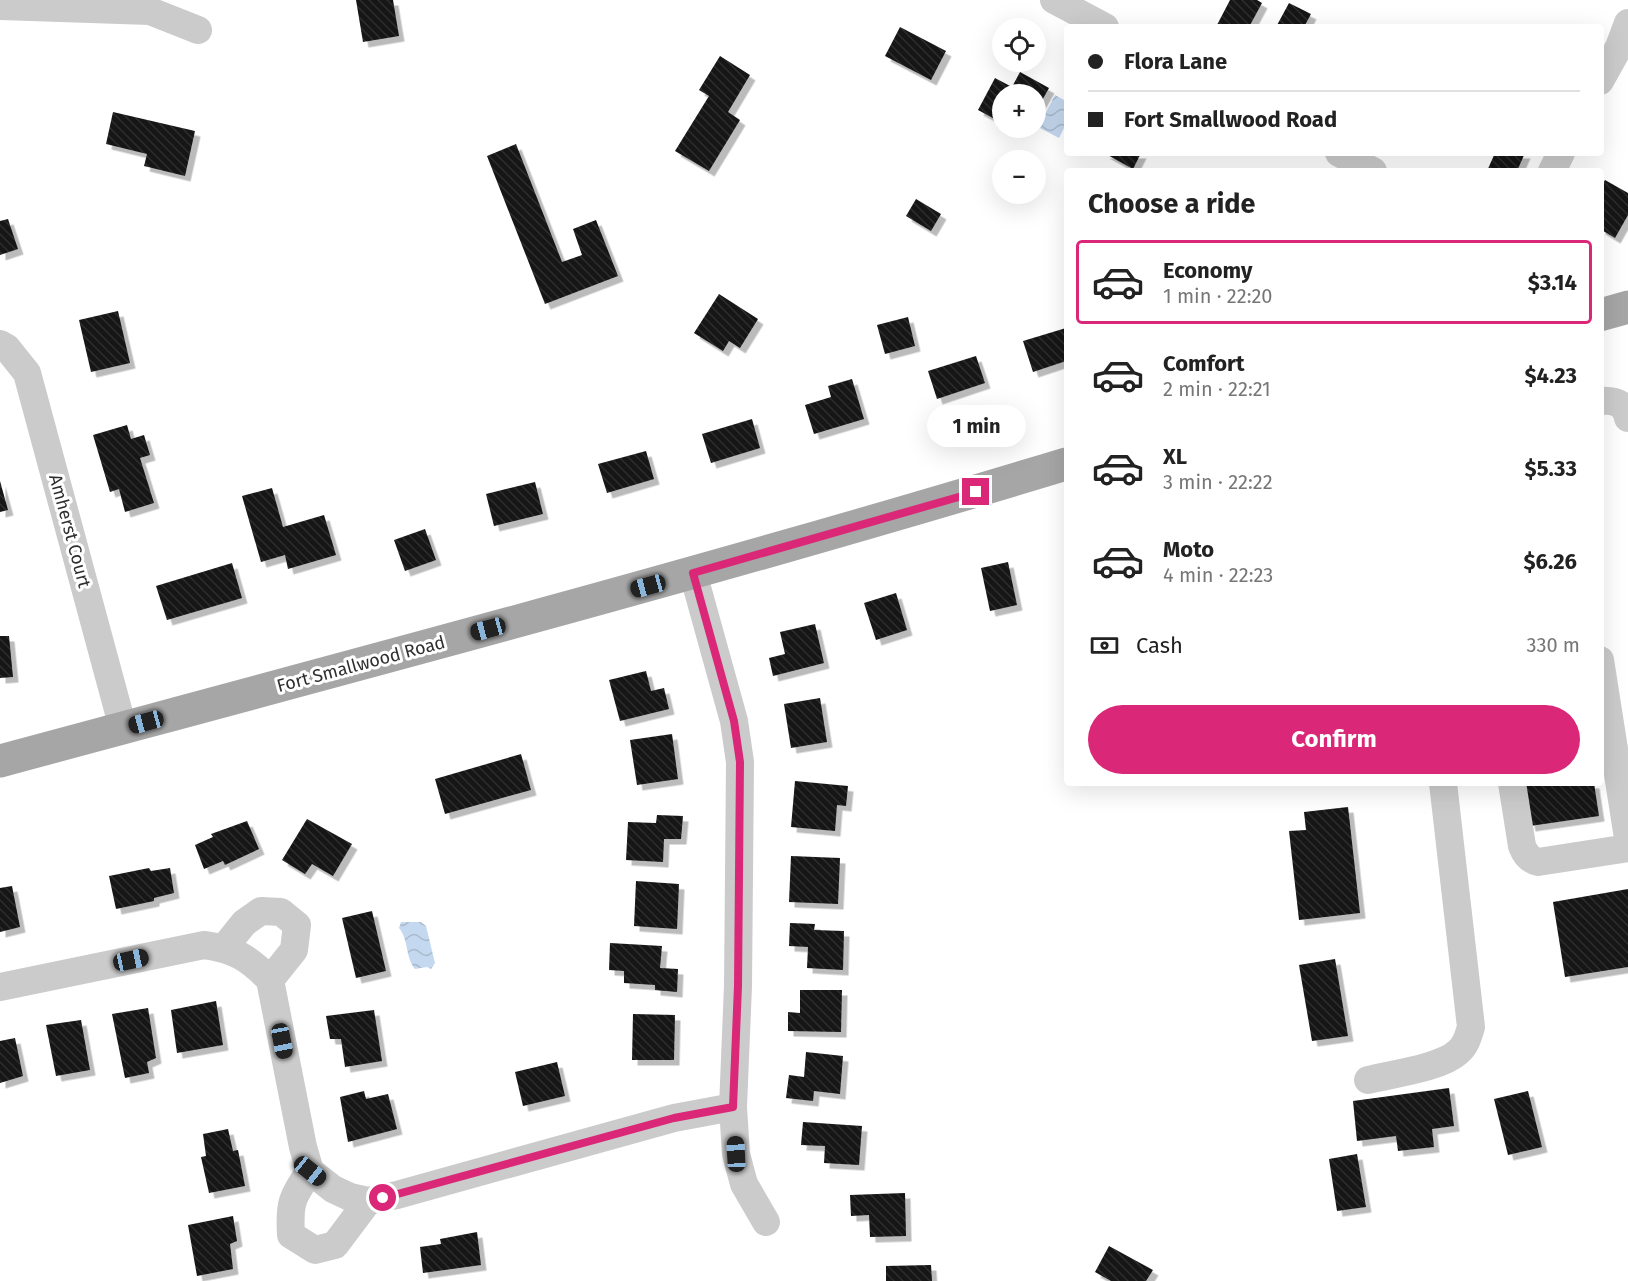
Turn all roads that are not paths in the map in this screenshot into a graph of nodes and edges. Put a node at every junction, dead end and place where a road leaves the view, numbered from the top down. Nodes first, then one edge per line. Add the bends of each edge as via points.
1 (1054, 0) edge
2 (0, 6) edge
3 (1092, 14) edge
4 (1628, 23) edge
5 (198, 30) dead end
6 (1604, 74) edge
7 (1345, 156) edge
8 (1367, 168) edge
9 (1628, 307) edge
10 (1604, 314) edge
11 (0, 344) edge
12 (1604, 401) edge
13 (1628, 418) edge
14 (1064, 465) edge
15 (693, 573) junction
16 (1604, 685) edge
17 (123, 728) junction
18 (0, 761) edge
19 (1443, 786) edge
20 (1512, 786) edge
21 (1628, 838) edge
22 (1628, 848) edge
23 (224, 948) junction
24 (270, 980) junction
25 (0, 987) edge
26 (1368, 1080) dead end
27 (733, 1107) junction
28 (310, 1171) junction
29 (368, 1201) junction
30 (766, 1222) dead end

1 - 3 street
2 - 5 street via 150,11
4 - 6 street
7 - 8 street
9 - 10 main road
11 - 17 street, Amherst Court via 27,373
12 - 13 street via 1620,404
14 - 15 main road, Fort Smallwood Road
15 - 17 main road, Fort Smallwood Road
15 - 27 street via 734,721 740,762
16 - 21 street
17 - 18 main road, Fort Smallwood Road
19 - 26 street via 1471,1027 1467,1041 1445,1062
20 - 22 street via 1522,846 1534,861
23 - 24 street via 254,963
23 - 24 street via 244,923 261,911 281,912 297,925 294,950
23 - 25 street via 204,945
24 - 28 street
27 - 29 street via 674,1118
27 - 30 street via 736,1154 744,1184
28 - 29 street via 333,1189
28 - 29 street via 296,1191 289,1211 291,1235 315,1250 335,1245

